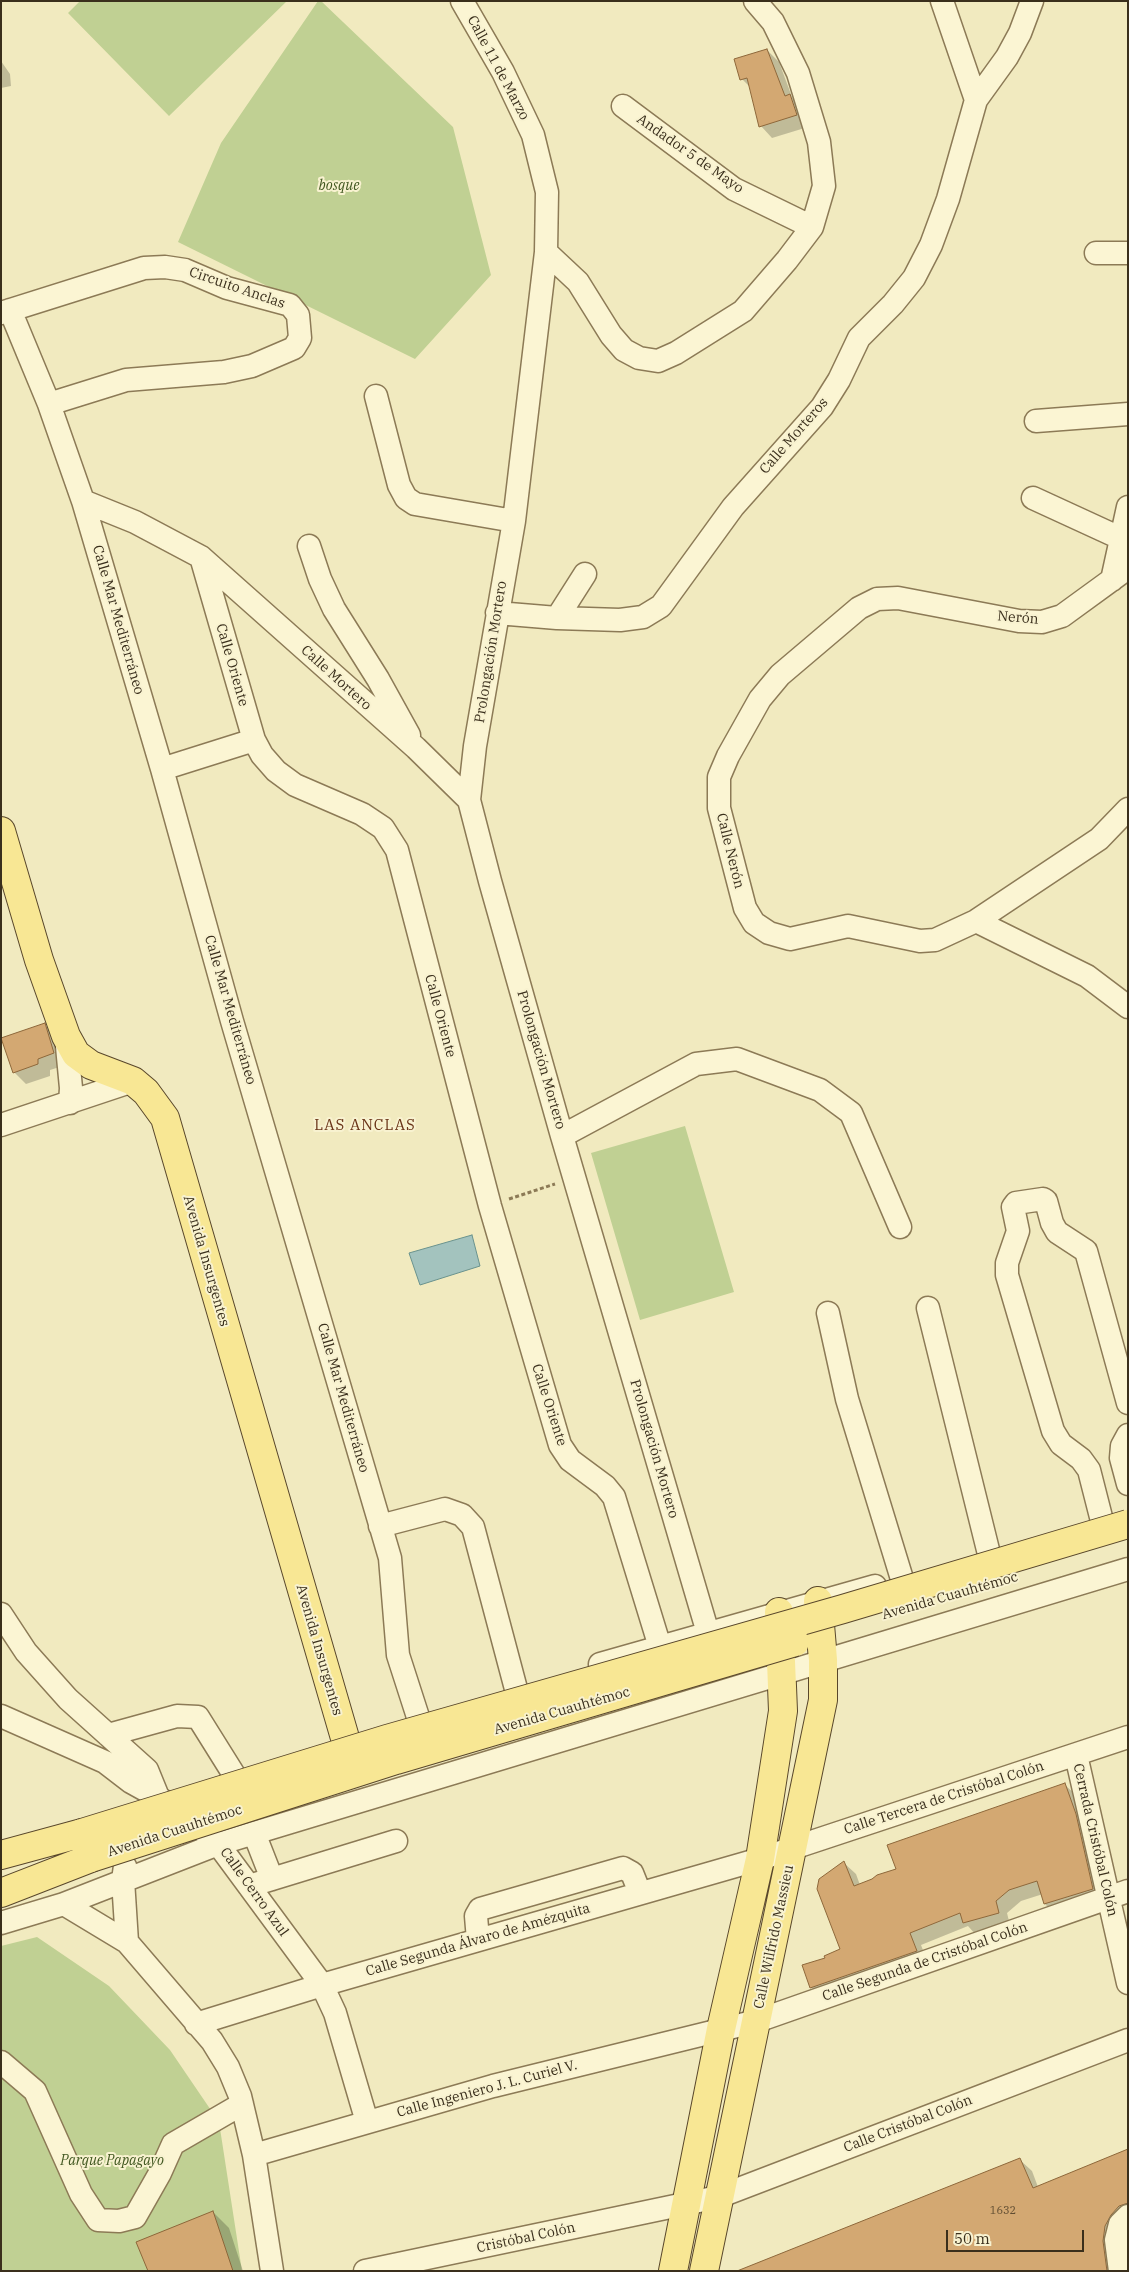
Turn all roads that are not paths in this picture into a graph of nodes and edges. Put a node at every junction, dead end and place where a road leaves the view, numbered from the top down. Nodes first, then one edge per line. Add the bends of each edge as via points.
1 (462, 1) edge
2 (755, 1) edge
3 (942, 1) edge
4 (1032, 1) edge
5 (976, 100) junction
6 (623, 106) dead end
7 (812, 227) junction
8 (546, 252) junction
9 (1096, 253) dead end
10 (1128, 253) edge
11 (6, 311) edge
12 (376, 396) dead end
13 (49, 404) junction
14 (1128, 414) edge
15 (1036, 421) dead end
16 (1033, 498) dead end
17 (83, 501) junction
18 (1128, 507) edge
19 (514, 521) junction
20 (1120, 538) junction
21 (309, 546) dead end
22 (202, 557) junction
23 (585, 574) dead end
24 (1120, 574) edge
25 (898, 598) joint
26 (497, 613) junction
27 (558, 618) junction
28 (254, 740) junction
29 (416, 748) junction
30 (162, 769) junction
31 (469, 800) junction
32 (1128, 809) edge
33 (1, 831) edge
34 (976, 921) junction
35 (1128, 1007) edge
36 (66, 1036) junction
37 (133, 1082) junction
38 (70, 1103) junction
39 (1, 1125) edge
40 (562, 1136) junction
41 (900, 1227) dead end
42 (928, 1308) dead end
43 (828, 1314) dead end
44 (1128, 1403) edge
45 (1128, 1435) edge
46 (1128, 1484) edge
47 (1128, 1513) edge
48 (1115, 1522) edge
49 (380, 1526) junction
50 (1128, 1544) edge
51 (989, 1554) junction
52 (1128, 1569) edge
53 (902, 1579) junction
54 (818, 1601) junction
55 (779, 1612) junction
56 (1, 1614) edge
57 (708, 1633) junction
58 (660, 1647) junction
59 (823, 1660) junction
60 (782, 1673) junction
61 (516, 1689) junction
62 (1, 1716) edge
63 (418, 1717) junction
64 (108, 1735) junction
65 (1128, 1737) edge
66 (345, 1738) junction
67 (1076, 1755) junction
68 (233, 1773) junction
69 (158, 1796) junction
70 (254, 1833) junction
71 (396, 1841) dead end
72 (1, 1844) edge
73 (218, 1844) junction
74 (87, 1846) junction
75 (792, 1848) junction
76 (1, 1855) edge
77 (760, 1859) junction
78 (272, 1879) junction
79 (123, 1880) junction
80 (250, 1886) junction
81 (1, 1893) edge
82 (1118, 1895) edge
83 (64, 1904) junction
84 (1, 1923) edge
85 (126, 1942) junction
86 (1128, 1983) edge
87 (322, 1985) junction
88 (757, 2021) junction
89 (196, 2024) junction
90 (721, 2028) junction
91 (1128, 2040) edge
92 (1, 2062) edge
93 (242, 2104) junction
94 (367, 2122) junction
95 (254, 2155) junction
96 (718, 2197) junction
97 (686, 2205) junction
98 (1128, 2216) edge
99 (272, 2271) edge
100 (364, 2271) edge
101 (673, 2271) edge
102 (704, 2271) edge
103 (1120, 2271) edge

1 - 8 street, Calle 11 de Marzo via 503,72 533,135 547,192
2 - 7 street via 773,22 798,73 819,142 824,186
3 - 5 street
4 - 5 street, Calle Morteros via 1007,57
5 - 27 street, Calle Morteros via 948,199 914,278 859,338 839,380 822,406 733,508 661,606 643,617 620,620
6 - 7 street, Andador 5 de Mayo via 734,188
7 - 8 street via 743,311 658,361 639,358 624,350 578,282
8 - 19 street, Prolongación Mortero
9 - 10 street
11 - 13 street, Calle Mar Mediterráneo
11 - 13 street, Circuito Anclas via 144,268 165,267 185,270 227,288 290,305 298,315 300,338 294,348 252,366 224,372 126,380
12 - 19 street via 399,485 406,498 415,504
13 - 17 street, Calle Mar Mediterráneo
14 - 15 street
16 - 20 street
17 - 22 street via 135,522
17 - 30 street, Calle Mar Mediterráneo
18 - 20 street, Nerón
19 - 26 street, Prolongación Mortero
20 - 24 street, Nerón
21 - 29 street via 334,609
22 - 28 street, Calle Oriente
22 - 29 street, Calle Mortero
23 - 27 street
24 - 25 street, Nerón via 1062,616 1042,622 1019,621
25 - 34 street, Calle Nerón via 877,599 859,608 780,675 760,699 728,756 719,777 719,808 744,908 754,923 769,933 790,939 848,926 920,941 935,940
26 - 27 street, Calle Morteros
26 - 31 street, Prolongación Mortero
28 - 30 street
28 - 58 street, Calle Oriente via 276,771 295,785 383,828 397,850 490,1206 560,1445 570,1460 606,1486 614,1497
29 - 31 street, Calle Mortero
30 - 49 street, Calle Mar Mediterráneo
31 - 40 street, Prolongación Mortero
32 - 34 street, Calle Nerón via 1099,839
33 - 36 main road, Avenida Insurgentes via 39,960
34 - 35 street via 1087,976
36 - 37 main road, Avenida Insurgentes via 76,1054 91,1065
36 - 38 street via 72,1088
37 - 38 street
37 - 66 main road, Avenida Insurgentes via 146,1092 165,1118
38 - 39 street
40 - 41 street via 696,1064 737,1059 820,1090 851,1113
40 - 57 street, Prolongación Mortero
42 - 51 street
43 - 53 street via 847,1399
44 - 48 street via 1086,1251 1058,1232 1042,1198 1016,1203 1013,1207 1018,1231 1006,1263 1006,1275 1053,1431 1061,1444 1081,1459 1089,1470
45 - 46 street via 1122,1446 1121,1458
47 - 48 street
48 - 51 street
48 - 74 main road, Avenida Cuauhtémoc, bridge via 387,1739
49 - 61 street via 445,1509 462,1515 472,1527
49 - 63 street, Calle Mar Mediterráneo via 390,1558 398,1655
50 - 74 main road, Avenida Cuauhtémoc, bridge via 406,1757
51 - 53 street
52 - 59 street
53 - 54 street
54 - 55 street
54 - 59 main road, Calle Wilfrido Massieu
55 - 57 street
55 - 60 main road
56 - 64 street, Calle Cerro Azul via 26,1652 68,1699
57 - 58 street
58 - 61 street
59 - 60 street
59 - 75 main road, Calle Wilfrido Massieu via 823,1700
60 - 70 street
60 - 77 main road via 782,1711
61 - 63 street
62 - 69 street via 105,1762 131,1782
63 - 66 street
64 - 68 street via 177,1716 198,1717
64 - 69 street, Calle Cerro Azul via 147,1770
65 - 67 street, Calle Tercera de Cristóbal Colón
66 - 68 street
67 - 75 street, Calle Tercera de Cristóbal Colón
67 - 82 street, Cerrada Cristóbal Colón
68 - 69 street
69 - 72 street
69 - 73 street, Calle Cerro Azul
69 - 79 street via 131,1834
70 - 73 street
70 - 78 street
71 - 78 street
73 - 79 street
73 - 80 street, Calle Cerro Azul
74 - 76 main road, Avenida Cuauhtémoc
74 - 81 main road, Avenida Cuauhtémoc
75 - 77 street, Calle Tercera de Cristóbal Colón
75 - 88 main road, Calle Wilfrido Massieu
77 - 87 street, Calle Segunda Álvaro de Amézquita
77 - 90 main road
78 - 80 street
79 - 83 street
79 - 85 street
80 - 87 street, Calle Cerro Azul
82 - 86 street, Cerrada Cristóbal Colón
82 - 88 street, Calle Segunda de Cristóbal Colón
83 - 84 street
83 - 85 street
85 - 89 street
87 - 89 street, Calle Segunda Álvaro de Amézquita
87 - 94 street, Calle Cerro Azul via 335,2013
88 - 90 street, Calle Segunda de Cristóbal Colón
88 - 96 main road, Calle Wilfrido Massieu
89 - 93 street via 212,2041 228,2067
90 - 94 street, Calle Ingeniero J. L. Curiel V.
90 - 97 main road
91 - 96 street, Calle Cristóbal Colón
92 - 93 street via 35,2091 81,2194 98,2220 119,2221 135,2217 173,2144
93 - 95 street
94 - 95 street, Calle Ingeniero J. L. Curiel V.
95 - 99 street
96 - 97 street, Calle Cristóbal Colón
96 - 102 main road, Calle Wilfrido Massieu
97 - 100 street, Cristóbal Colón
97 - 101 main road
98 - 103 street via 1120,2224 1116,2240

